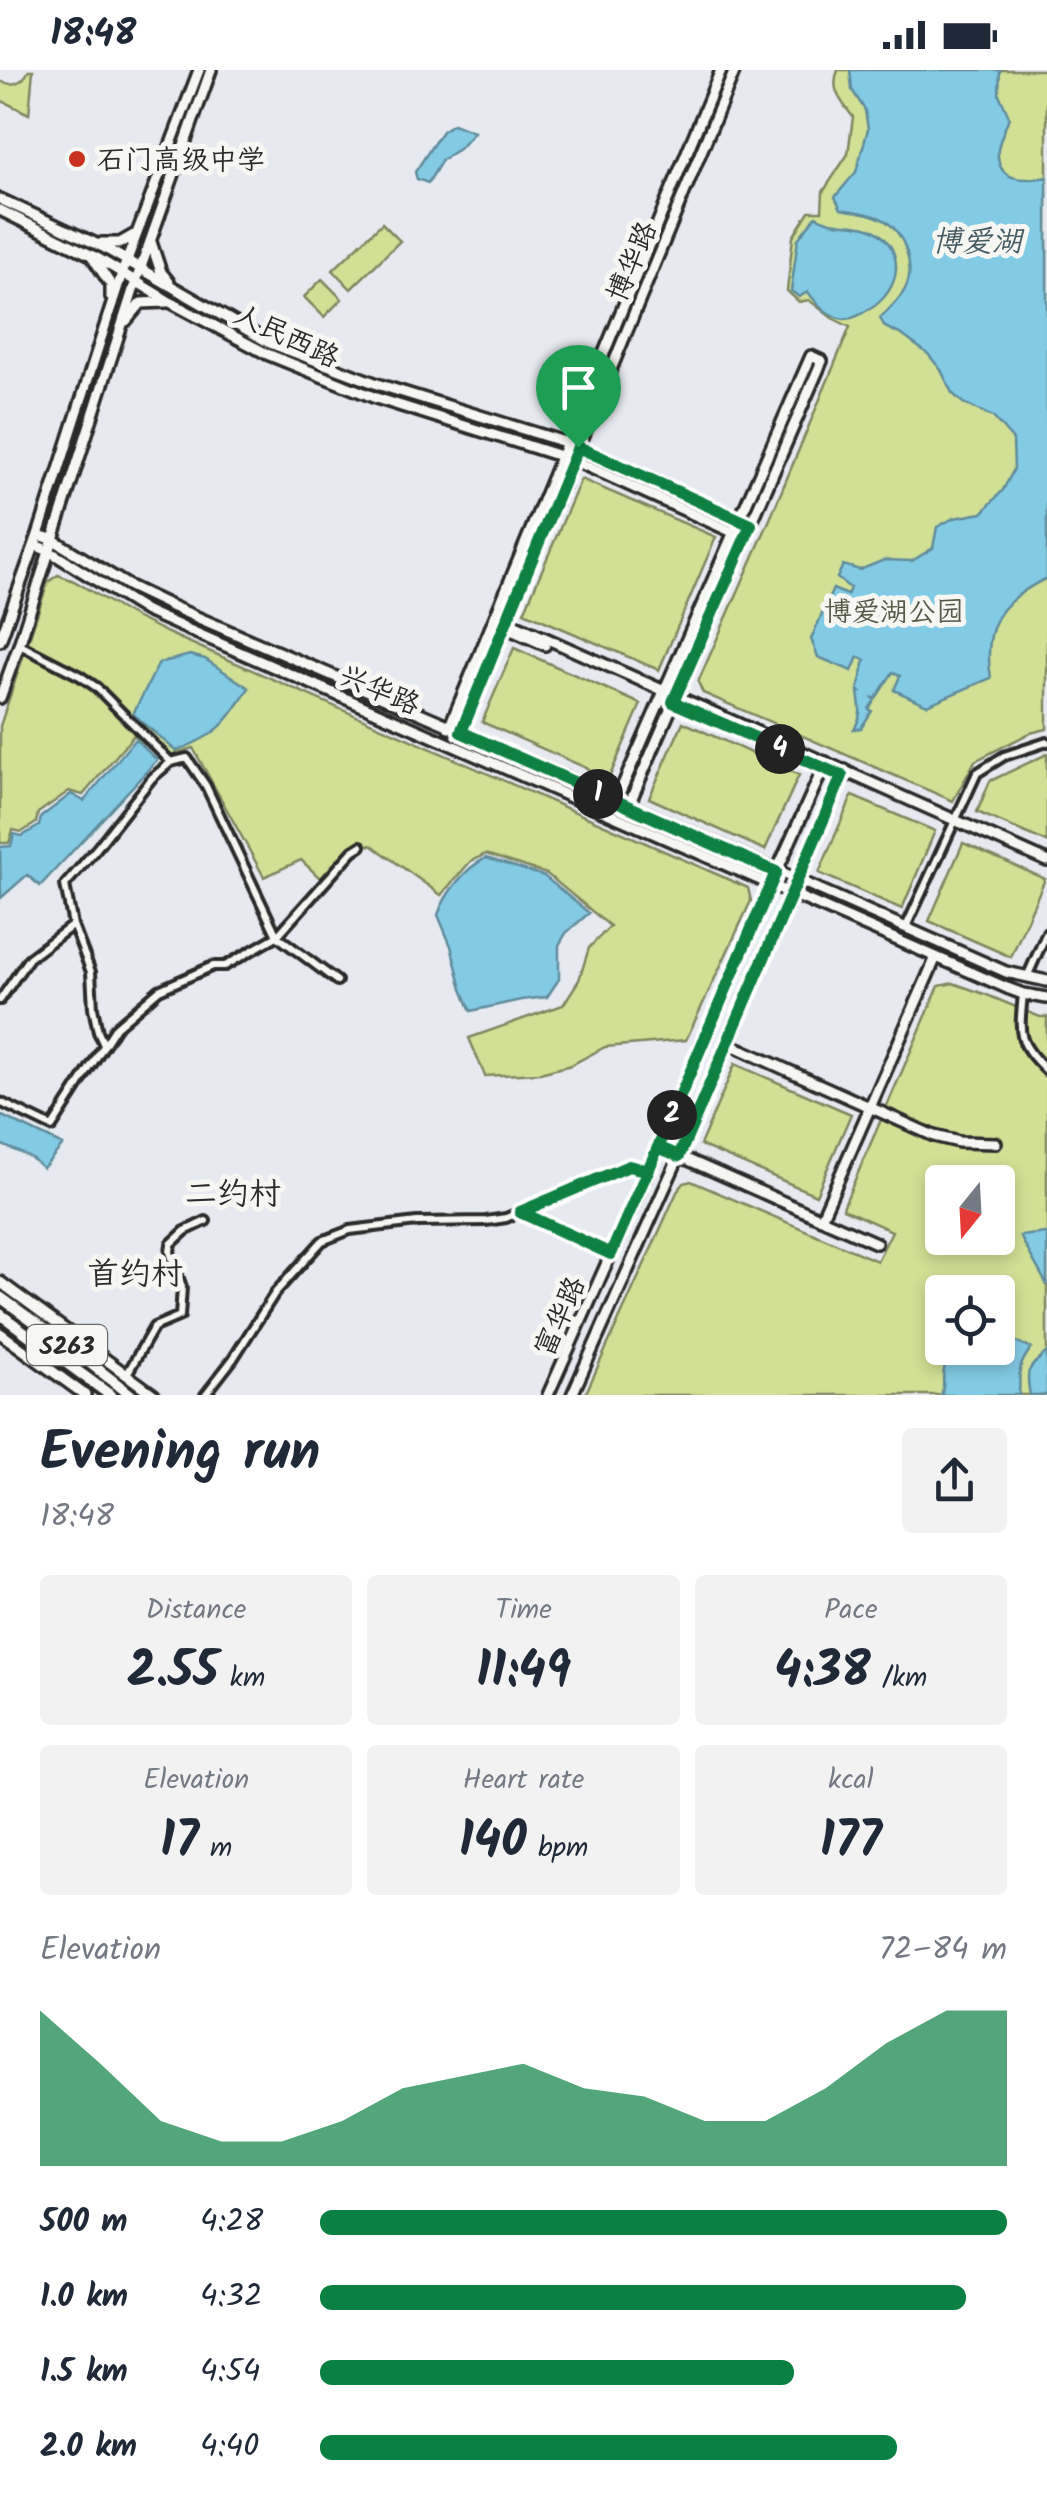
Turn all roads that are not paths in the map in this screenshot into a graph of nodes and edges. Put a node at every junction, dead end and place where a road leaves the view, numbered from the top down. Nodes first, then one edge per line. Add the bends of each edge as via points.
1 (199, 70) edge
2 (211, 70) edge
3 (721, 70) edge
4 (735, 70) edge
5 (0, 199) edge
6 (0, 210) edge
7 (139, 228) junction
8 (151, 237) junction
9 (91, 241) junction
10 (92, 256) junction
11 (127, 260) junction
12 (140, 269) junction
13 (122, 273) junction
14 (136, 281) junction
15 (174, 288) junction
16 (170, 302) junction
17 (112, 306) junction
18 (119, 332) junction
19 (573, 445) junction
20 (568, 458) junction
21 (740, 520) junction
22 (751, 525) junction
23 (734, 533) junction
24 (745, 538) junction
25 (52, 539) junction
26 (37, 540) junction
27 (50, 551) junction
28 (506, 624) junction
29 (0, 641) edge
30 (20, 645) junction
31 (663, 694) junction
32 (0, 698) edge
33 (674, 699) junction
34 (450, 726) junction
35 (461, 732) junction
36 (444, 740) junction
37 (1047, 742) edge
38 (456, 746) junction
39 (171, 762) junction
40 (825, 765) junction
41 (843, 773) junction
42 (616, 802) junction
43 (628, 807) junction
44 (956, 821) junction
45 (361, 846) dead end
46 (1047, 861) edge
47 (776, 872) junction
48 (796, 880) junction
49 (770, 884) junction
50 (791, 893) junction
51 (72, 925) junction
52 (906, 928) junction
53 (1047, 932) edge
54 (277, 936) junction
55 (936, 957) junction
56 (1027, 978) junction
57 (337, 981) dead end
58 (1047, 981) edge
59 (1023, 994) junction
60 (1047, 998) edge
61 (0, 1000) edge
62 (728, 1043) junction
63 (104, 1045) junction
64 (1047, 1071) edge
65 (0, 1102) edge
66 (870, 1107) junction
67 (996, 1143) dead end
68 (658, 1147) junction
69 (679, 1156) junction
70 (648, 1171) junction
71 (520, 1212) junction
72 (821, 1219) junction
73 (206, 1221) dead end
74 (876, 1243) dead end
75 (611, 1254) junction
76 (0, 1282) edge
77 (0, 1298) edge
78 (0, 1314) edge
79 (0, 1332) edge
80 (127, 1374) junction
81 (85, 1395) edge
82 (110, 1395) edge
83 (131, 1395) edge
84 (154, 1395) edge
85 (206, 1395) edge
86 (548, 1395) edge
87 (572, 1395) edge

1 - 7 street
2 - 8 street
3 - 19 street, 博华路
4 - 19 street, 博华路
5 - 9 street
6 - 10 street, 人民西路
7 - 9 street via 120,243
7 - 11 street
8 - 12 street
8 - 15 street via 160,272
9 - 11 street
10 - 13 street, 人民西路
10 - 17 street via 111,285
11 - 12 street
11 - 13 street
12 - 14 street
12 - 15 street
13 - 14 street, 人民西路
13 - 17 street
14 - 16 street, 人民西路
14 - 18 street
15 - 19 street via 298,355
16 - 18 street via 141,303
16 - 20 street, 人民西路 via 267,354 376,398
17 - 26 street
18 - 25 street
19 - 20 street, 博华路
19 - 21 street
20 - 23 street, 人民西路
20 - 28 street, 博华路
20 - 34 street, 博华路
21 - 22 street
21 - 22 street via 811,356 822,361
21 - 23 street
22 - 24 street
23 - 24 street, 人民西路
23 - 31 street
24 - 33 street
25 - 26 street, 兴华路
25 - 27 street
25 - 34 street, 兴华路 via 171,606
26 - 27 street, 兴华路
26 - 29 street
27 - 30 street
27 - 36 street, 兴华路 via 146,611
28 - 31 street
28 - 35 street, 博华路
30 - 32 street
30 - 39 street via 96,686
31 - 33 street
31 - 42 street
33 - 40 street
33 - 43 street
34 - 35 street, 兴华路
34 - 36 street, 博华路
35 - 38 street, 博华路
35 - 42 street, 兴华路
36 - 38 street, 兴华路
37 - 44 street via 978,773
38 - 49 street, 兴华路
39 - 51 street via 65,885
39 - 54 street via 187,758 206,786
40 - 41 street
40 - 47 street, 富华路
41 - 44 street
41 - 48 street, 富华路
42 - 43 street, 兴华路
43 - 47 street, 兴华路
44 - 46 street
44 - 52 street
45 - 54 street
47 - 48 street, 兴华路
47 - 49 street, 富华路
48 - 50 street, 富华路
48 - 52 street, 兴华路
49 - 50 street, 兴华路
49 - 68 street, 富华路
50 - 55 street, 兴华路
50 - 62 street, 富华路
51 - 61 street via 30,958
51 - 63 street via 91,972
52 - 56 street, 兴华路
53 - 56 street
54 - 57 street
54 - 63 street via 225,966 159,990
55 - 59 street, 兴华路
55 - 66 street
56 - 58 street, 兴华路
59 - 60 street, 兴华路
59 - 64 street via 1024,1048
62 - 66 street
62 - 69 street, 富华路
63 - 65 street via 52,1127
66 - 67 street via 934,1136
66 - 72 street
68 - 69 street
68 - 70 street, 富华路
69 - 72 street
69 - 87 street, 富华路
70 - 71 street via 629,1166
70 - 75 street, 富华路
71 - 75 street
71 - 85 street via 486,1221 350,1230 322,1241 276,1292
72 - 74 street
73 - 80 street via 171,1244 182,1287 180,1316 154,1328
75 - 86 street, 富华路
76 - 80 street, S263
77 - 83 main road, S263
78 - 82 main road, S263
79 - 81 street, S263
80 - 84 street, S263

